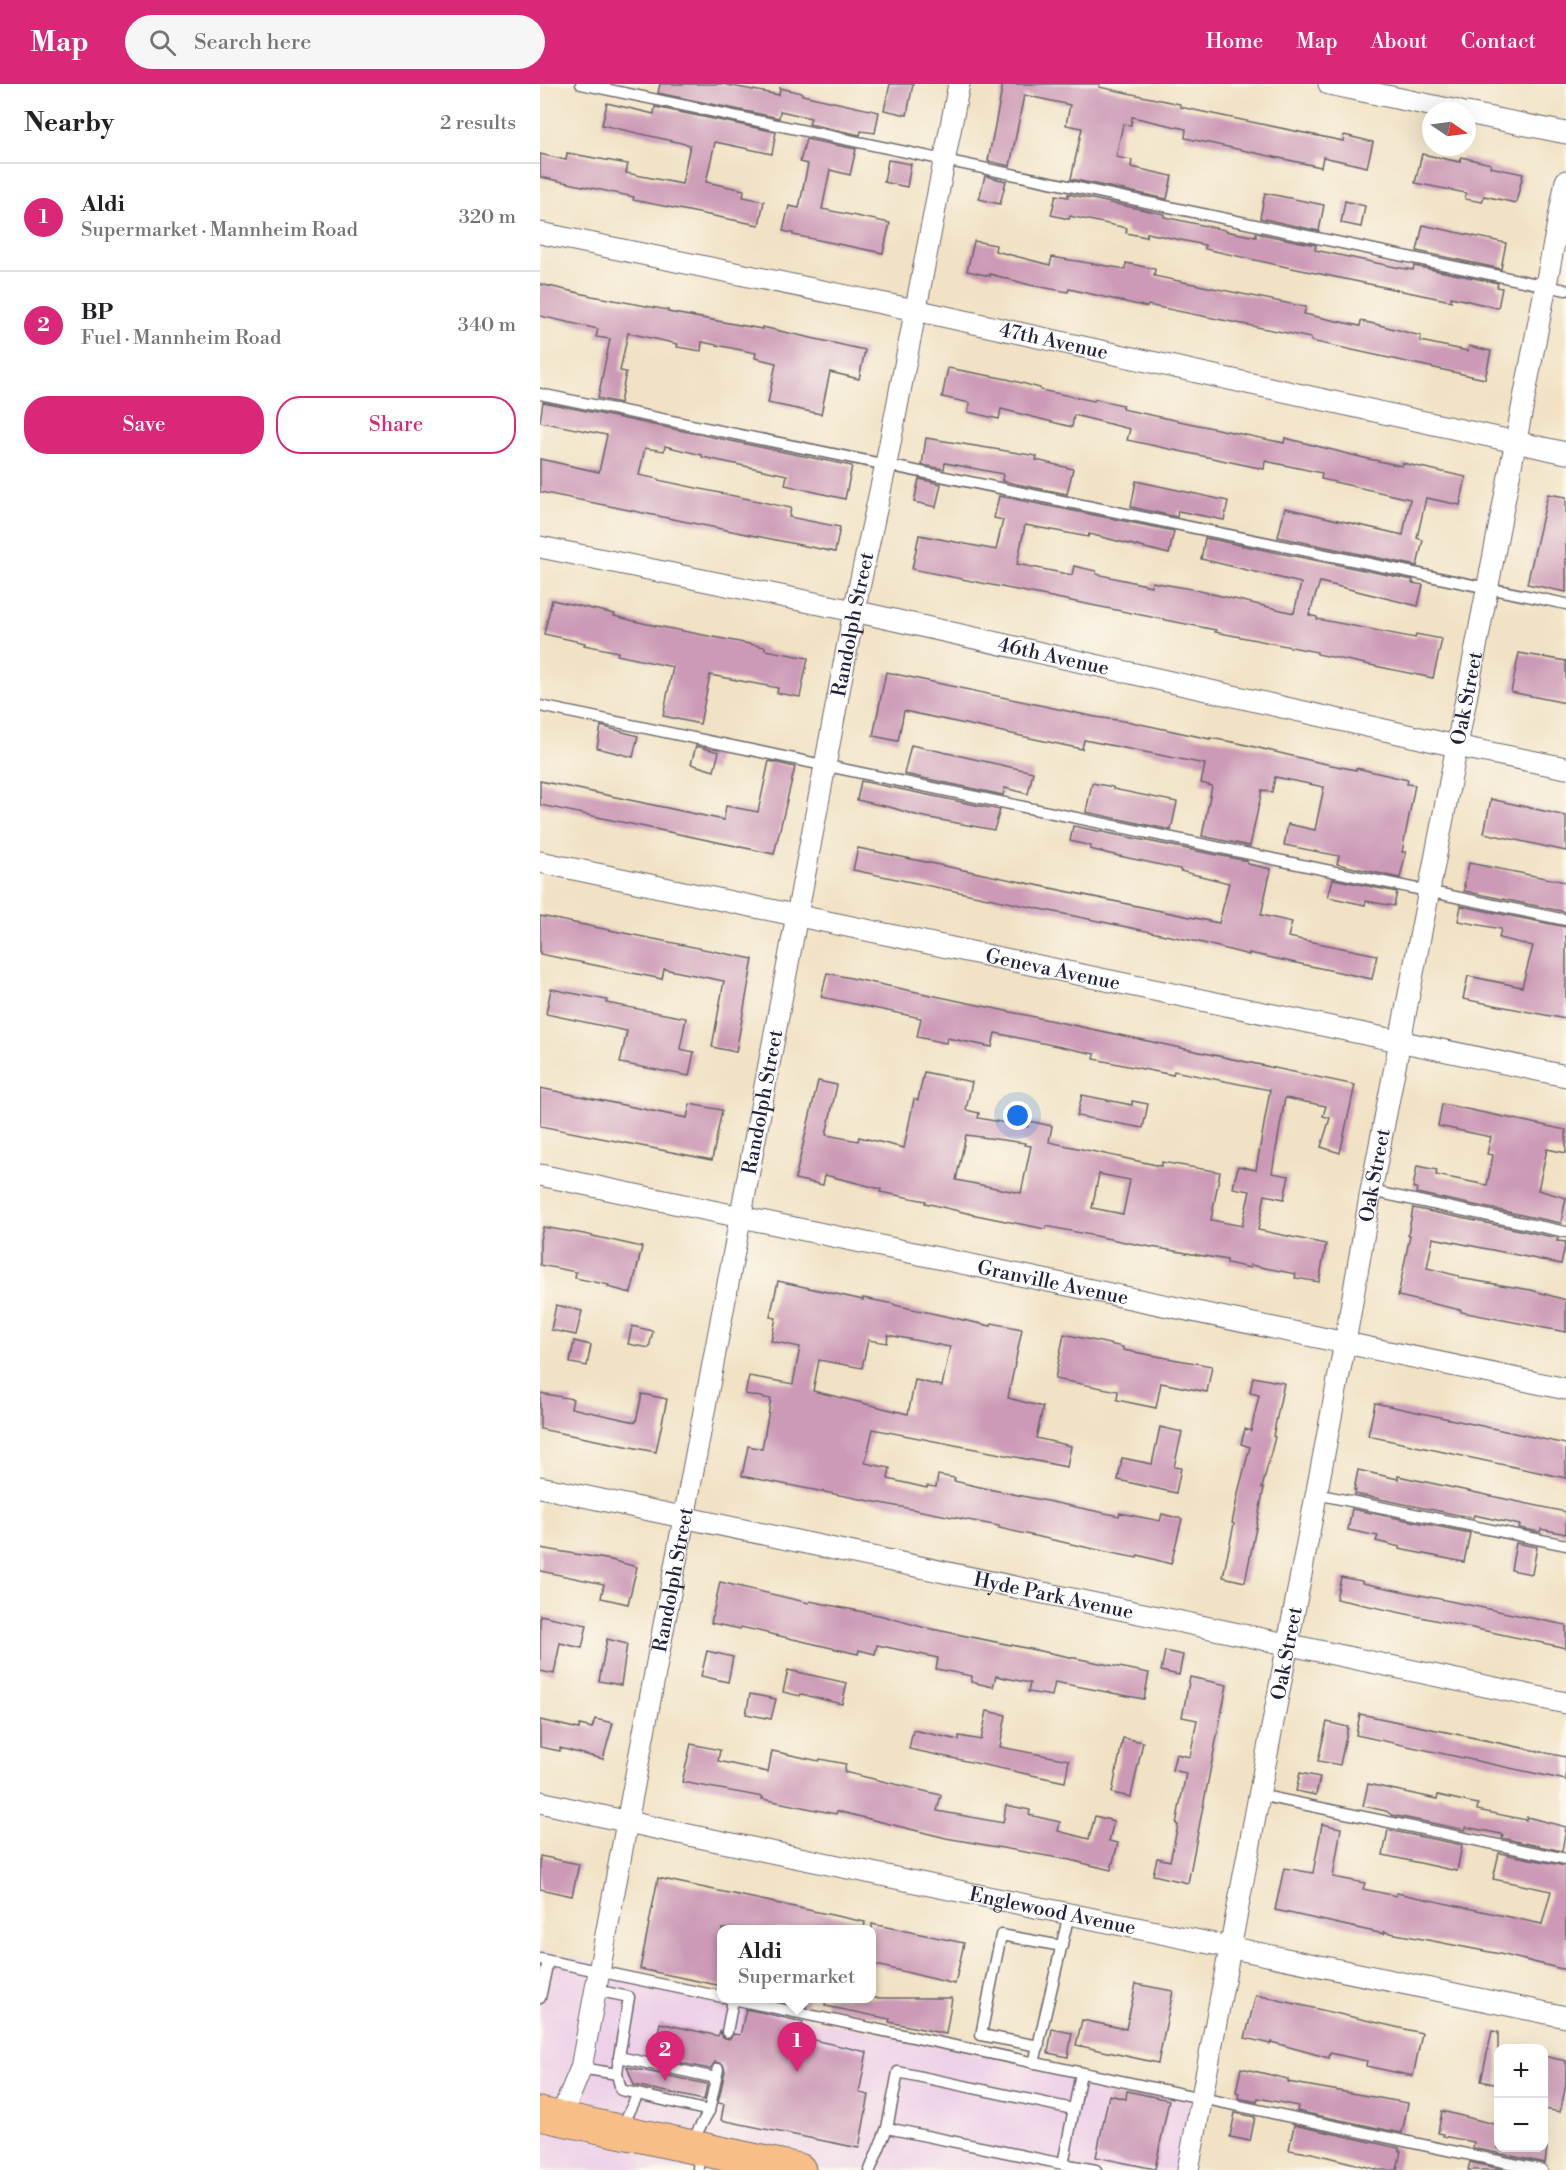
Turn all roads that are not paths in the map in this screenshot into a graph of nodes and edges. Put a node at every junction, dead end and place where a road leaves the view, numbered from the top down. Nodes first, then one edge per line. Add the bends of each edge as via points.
1 (581, 84) edge
2 (959, 84) edge
3 (1329, 84) edge
4 (1422, 103) edge
5 (1476, 115) edge
6 (1566, 133) edge
7 (944, 160) junction
8 (1566, 181) edge
9 (540, 233) edge
10 (1545, 286) junction
11 (1566, 290) edge
12 (915, 310) junction
13 (540, 394) edge
14 (1515, 442) junction
15 (1566, 453) edge
16 (886, 464) junction
17 (540, 547) edge
18 (1487, 587) junction
19 (1566, 604) edge
20 (855, 611) junction
21 (540, 706) edge
22 (1456, 746) junction
23 (825, 766) junction
24 (1566, 768) edge
25 (540, 862) edge
26 (1430, 891) junction
27 (797, 916) junction
28 (1566, 920) edge
29 (1401, 1041) junction
30 (1566, 1076) edge
31 (540, 1175) edge
32 (1371, 1191) junction
33 (741, 1217) junction
34 (1566, 1232) edge
35 (1345, 1343) junction
36 (1566, 1389) edge
37 (540, 1488) edge
38 (1316, 1494) junction
39 (685, 1518) junction
40 (1566, 1545) edge
41 (1287, 1644) junction
42 (1566, 1703) edge
43 (1259, 1795) junction
44 (540, 1802) edge
45 (627, 1821) junction
46 (1566, 1859) edge
47 (1069, 1914) junction
48 (1062, 1946) junction
49 (1231, 1946) junction
50 (544, 1960) edge
51 (597, 1981) junction
52 (717, 1997) edge
53 (540, 1998) edge
54 (728, 2003) edge
55 (752, 2003) edge
56 (1566, 2017) edge
57 (727, 2032) dead end
58 (1039, 2046) junction
59 (619, 2057) junction
60 (1035, 2063) junction
61 (581, 2068) junction
62 (1081, 2073) junction
63 (618, 2074) junction
64 (638, 2094) junction
65 (1201, 2098) junction
66 (1073, 2109) junction
67 (709, 2110) junction
68 (550, 2116) edge
69 (887, 2128) junction
70 (620, 2132) junction
71 (696, 2155) edge
72 (1063, 2164) junction
73 (799, 2170) edge
74 (870, 2170) edge
75 (1096, 2170) edge
76 (1188, 2170) edge
77 (1542, 2170) edge

1 - 7 lane
2 - 7 street, Randolph Street
3 - 4 street
5 - 6 street
7 - 10 lane
7 - 12 street, Randolph Street
8 - 10 street, Oak Street
9 - 12 street, 47th Avenue
10 - 11 lane
10 - 14 street, Oak Street
12 - 14 street, 47th Avenue
12 - 16 street, Randolph Street
13 - 16 lane
14 - 15 street, 47th Avenue
14 - 18 street, Oak Street
16 - 18 lane
16 - 20 street, Randolph Street
17 - 20 street, 46th Avenue
18 - 19 lane
18 - 22 street, Oak Street
20 - 22 street, 46th Avenue
20 - 23 street, Randolph Street
21 - 23 lane
22 - 24 street, 46th Avenue
22 - 26 street, Oak Street
23 - 26 lane
23 - 27 street, Randolph Street
25 - 27 street, Geneva Avenue
26 - 28 lane
26 - 29 street, Oak Street
27 - 29 street, Geneva Avenue
27 - 33 street, Randolph Street
29 - 30 street, Geneva Avenue
29 - 32 street, Oak Street
31 - 33 street, Granville Avenue
32 - 34 lane
32 - 35 street, Oak Street
33 - 35 street, Granville Avenue
33 - 39 street, Randolph Street
35 - 36 street, Granville Avenue
35 - 38 street, Oak Street
37 - 39 street, Hyde Park Avenue
38 - 40 lane
38 - 41 street, Oak Street
39 - 41 street, Hyde Park Avenue
39 - 45 street, Randolph Street
41 - 42 street, Hyde Park Avenue
41 - 43 street, Oak Street
43 - 46 lane
43 - 49 street, Oak Street
44 - 45 street, Englewood Avenue
45 - 47 street, Englewood Avenue
45 - 51 street, Randolph Street
47 - 48 lane
47 - 49 street, Englewood Avenue
48 - 58 lane
48 - 58 lane via 1001,1935 981,2035
49 - 56 street, Englewood Avenue
49 - 65 street, Oak Street
50 - 51 lane
50 - 53 lane
51 - 52 lane
51 - 59 lane via 629,1997
51 - 61 street, Randolph Street
54 - 57 lane
55 - 60 lane
58 - 60 lane
59 - 63 lane
59 - 67 lane via 679,2071 717,2073
60 - 62 lane
61 - 63 lane
61 - 68 street, Randolph Street
62 - 65 lane
62 - 66 lane
63 - 64 lane via 621,2090
64 - 67 lane via 680,2099
64 - 70 lane
65 - 76 street, Oak Street
65 - 77 lane
66 - 69 lane via 898,2072
66 - 72 lane
67 - 71 lane
68 - 70 main road
69 - 72 lane
69 - 74 lane
70 - 71 main road
71 - 73 main road
72 - 75 lane

